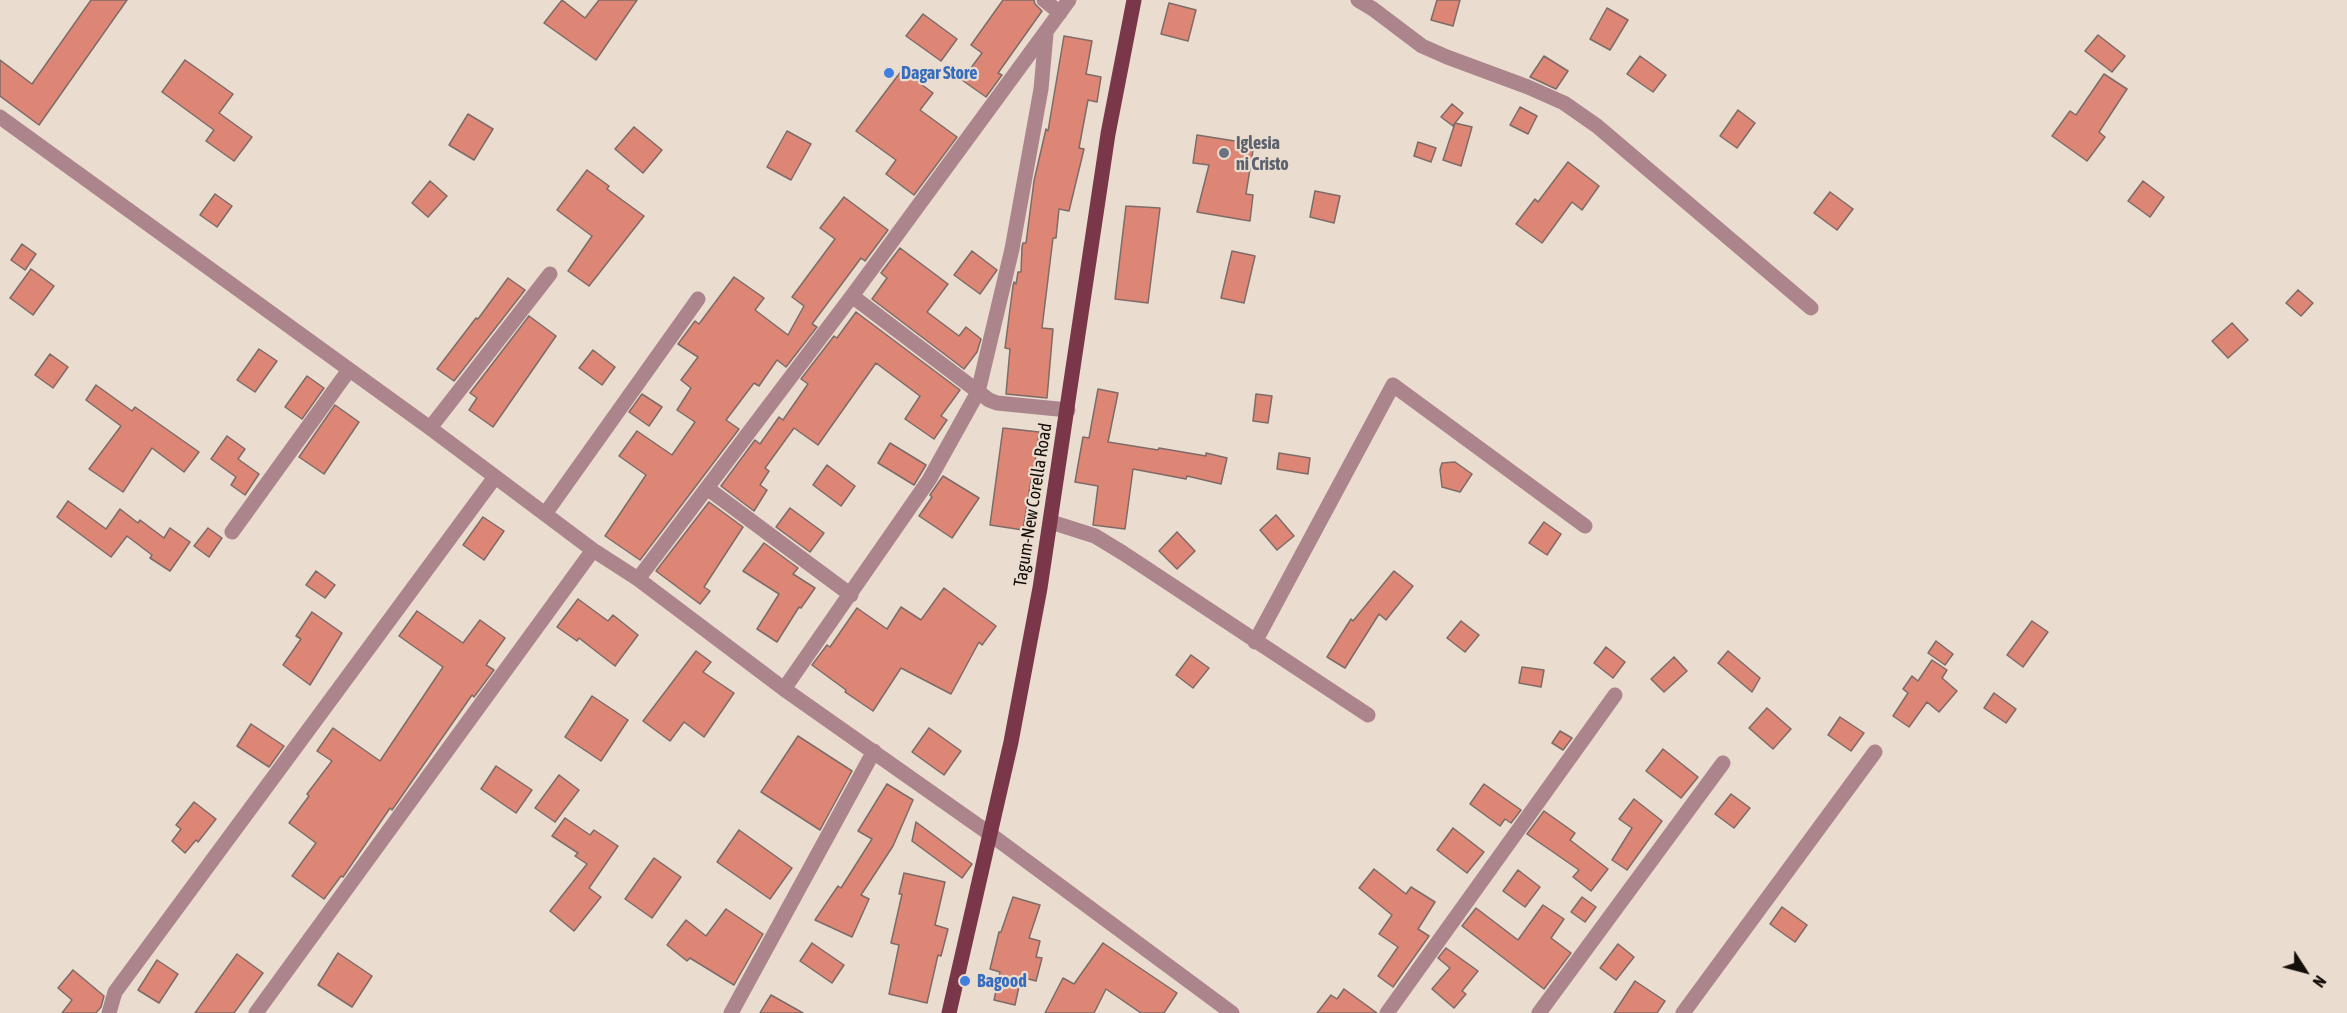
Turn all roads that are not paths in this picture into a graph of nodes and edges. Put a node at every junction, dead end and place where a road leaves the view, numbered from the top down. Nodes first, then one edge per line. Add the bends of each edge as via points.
1 (1044, 0) edge
2 (1134, 0) edge
3 (1358, 0) edge
4 (1065, 6) edge
5 (1046, 34) junction
6 (0, 117) edge
7 (550, 274) dead end
8 (852, 296) junction
9 (698, 299) dead end
10 (1811, 308) dead end
11 (349, 370) junction
12 (978, 393) junction
13 (1068, 410) junction
14 (430, 428) junction
15 (495, 477) junction
16 (707, 488) junction
17 (545, 514) junction
18 (1051, 522) junction
19 (1584, 526) dead end
20 (232, 532) dead end
21 (593, 550) junction
22 (638, 579) junction
23 (851, 595) junction
24 (1255, 642) junction
25 (784, 689) junction
26 (1615, 695) dead end
27 (1368, 715) dead end
28 (874, 751) junction
29 (1875, 752) dead end
30 (1723, 763) dead end
31 (990, 834) junction
32 (109, 1013) edge
33 (256, 1013) edge
34 (731, 1013) edge
35 (949, 1013) edge
36 (1232, 1013) edge
37 (1387, 1013) edge
38 (1539, 1013) edge
39 (1683, 1013) edge

1 - 4 street
2 - 13 main road, Tagum-New Corella Road via 1108,134
3 - 10 street via 1422,46 1528,87 1581,114
4 - 5 street
5 - 8 street
5 - 12 street via 1041,89 1012,249
6 - 11 street
7 - 14 street
8 - 12 street
8 - 16 street
9 - 17 street
11 - 14 street
11 - 20 street
12 - 13 street via 997,403
12 - 23 street via 929,480
13 - 18 main road, Tagum-New Corella Road
14 - 15 street
15 - 17 street
15 - 32 street via 115,992
16 - 22 street
16 - 23 street
17 - 21 street
18 - 24 street via 1095,536
18 - 31 main road, Tagum-New Corella Road
19 - 24 street via 1393,385
21 - 22 street
21 - 33 street
22 - 25 street
23 - 25 street
24 - 27 street
25 - 28 street
26 - 37 street
28 - 31 street
28 - 34 street
29 - 39 street
30 - 38 street
31 - 35 main road, Tagum-New Corella Road
31 - 36 street

